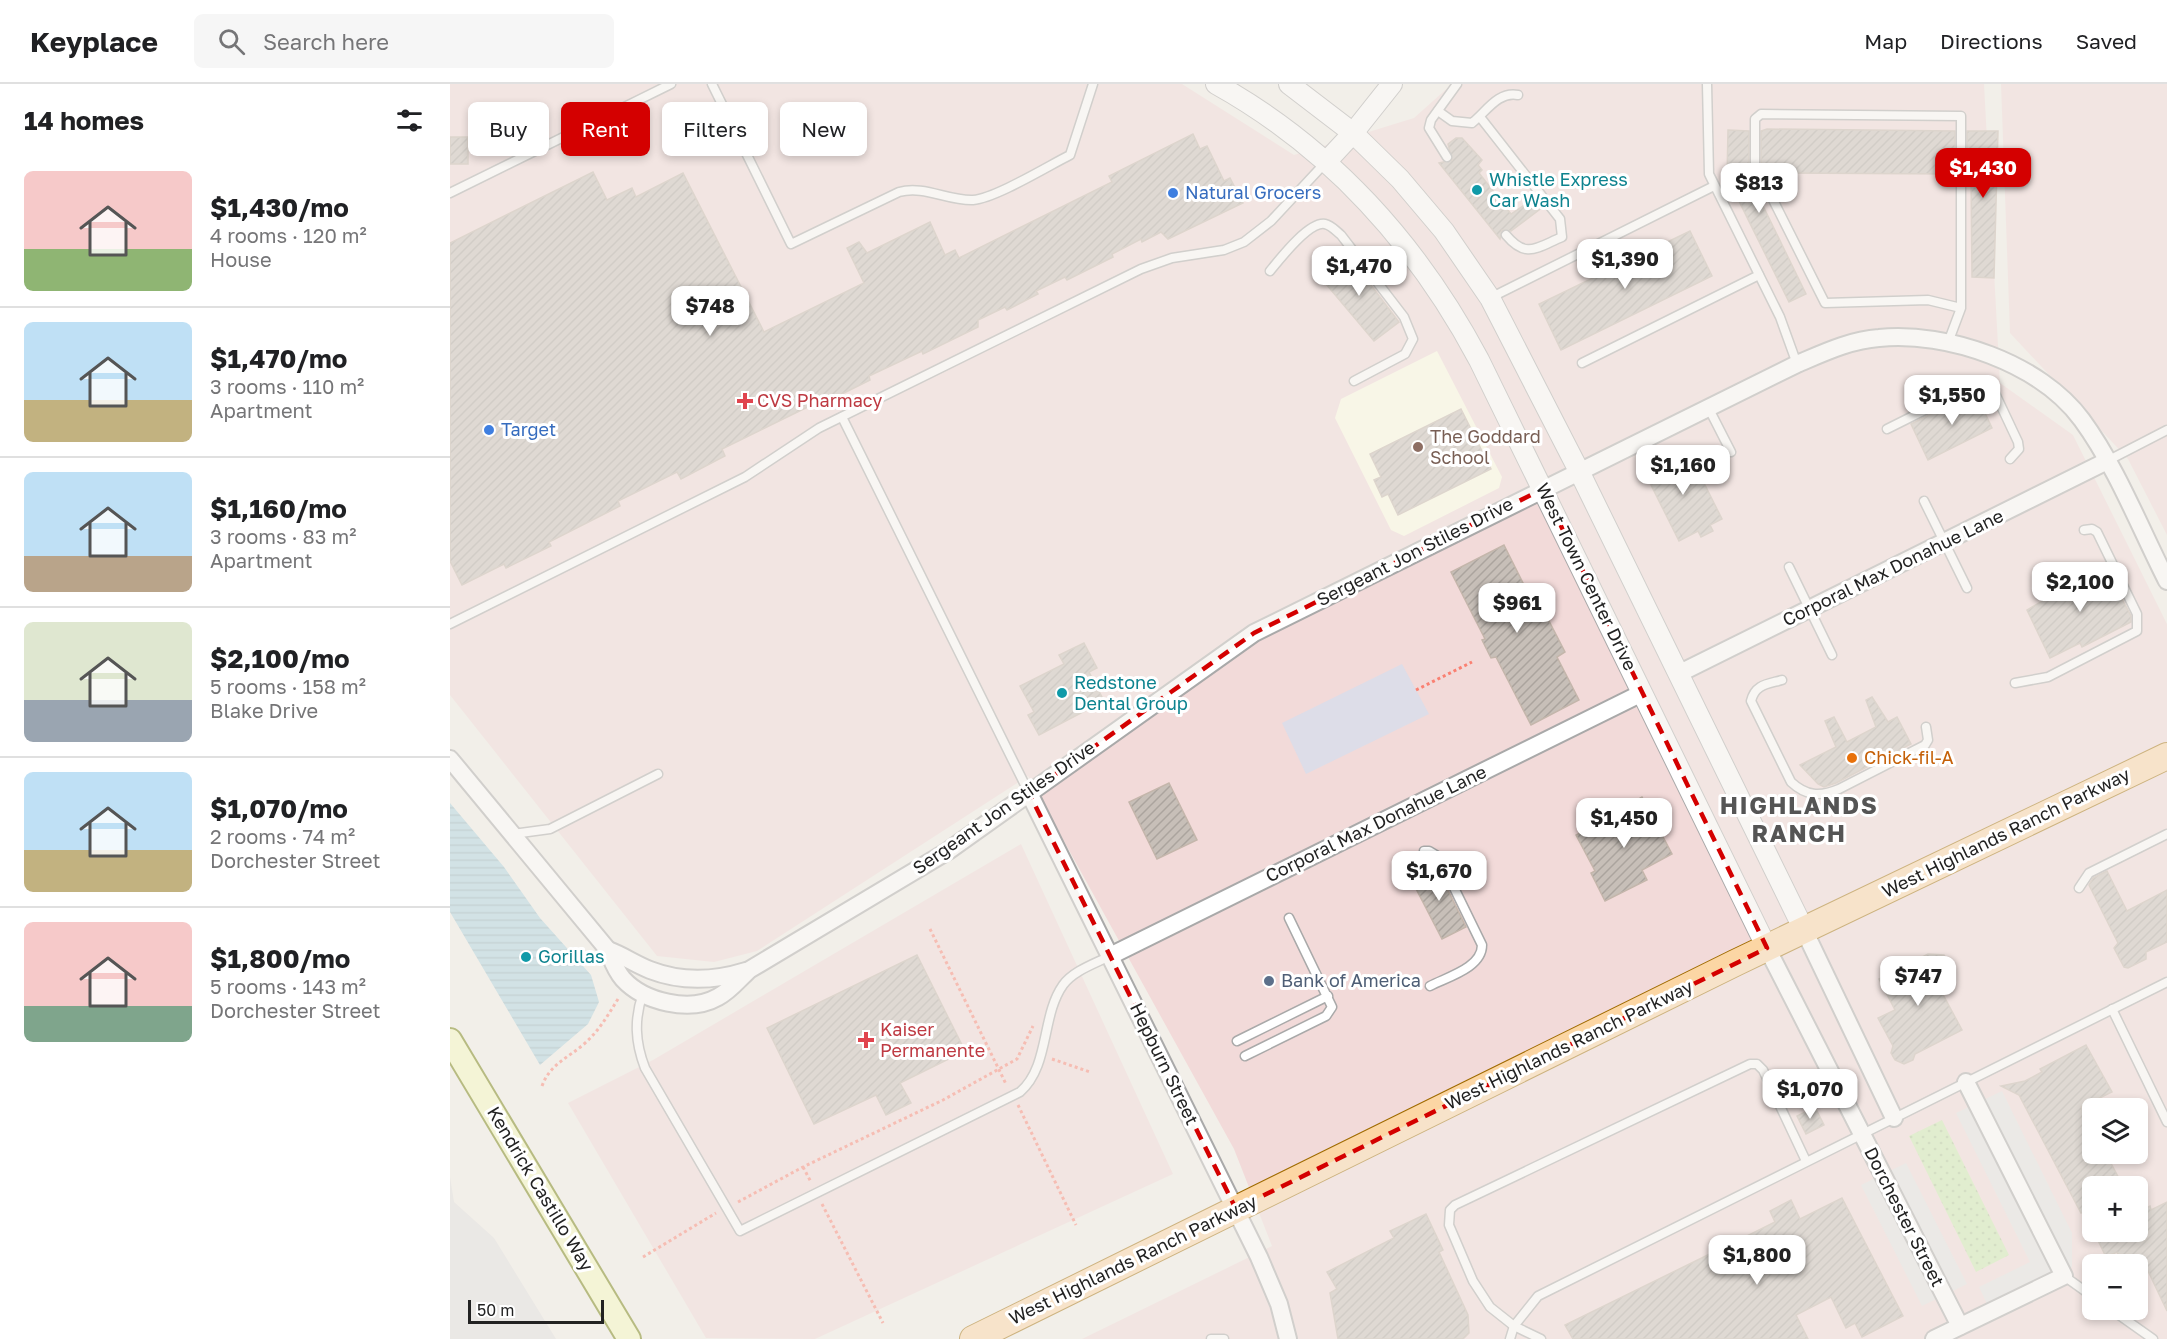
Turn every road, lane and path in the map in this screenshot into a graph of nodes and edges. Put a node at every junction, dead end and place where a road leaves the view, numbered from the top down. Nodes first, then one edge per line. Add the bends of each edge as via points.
1 (671, 84) edge
2 (712, 84) edge
3 (1094, 84) edge
4 (1216, 84) edge
5 (1289, 84) edge
6 (1392, 84) edge
7 (1457, 84) edge
8 (1707, 84) edge
9 (1518, 95) dead end
10 (1437, 111) junction
11 (1480, 117) junction
12 (1353, 133) junction
13 (1447, 157) dead end
14 (1326, 162) junction
15 (1714, 186) junction
16 (450, 193) edge
17 (1506, 235) dead end
18 (1270, 271) dead end
19 (1759, 275) junction
20 (1490, 298) junction
21 (1961, 308) junction
22 (1950, 340) junction
23 (1582, 363) dead end
24 (1797, 364) junction
25 (1354, 381) dead end
26 (1708, 407) junction
27 (842, 417) junction
28 (1887, 429) dead end
29 (2167, 430) edge
30 (1731, 452) dead end
31 (2010, 459) dead end
32 (2107, 461) junction
33 (1578, 471) junction
34 (1543, 489) junction
35 (1924, 501) dead end
36 (2084, 530) dead end
37 (1944, 543) junction
38 (1789, 567) dead end
39 (2167, 581) edge
40 (1967, 588) dead end
41 (1810, 609) junction
42 (450, 624) edge
43 (1832, 655) dead end
44 (1472, 662) dead end
45 (1678, 674) junction
46 (1782, 680) dead end
47 (2015, 683) dead end
48 (1416, 690) dead end
49 (1642, 693) junction
50 (1926, 727) dead end
51 (450, 745) edge
52 (2167, 756) edge
53 (450, 759) edge
54 (658, 774) dead end
55 (478, 792) junction
56 (1029, 793) junction
57 (512, 834) junction
58 (2167, 834) edge
59 (1424, 851) dead end
60 (2079, 888) dead end
61 (1289, 918) dead end
62 (930, 929) dead end
63 (1804, 930) junction
64 (1767, 948) junction
65 (608, 950) junction
66 (1110, 956) junction
67 (749, 970) junction
68 (2167, 982) edge
69 (1430, 986) dead end
70 (636, 989) junction
71 (1328, 996) junction
72 (2112, 1009) junction
73 (1035, 1022) dead end
74 (450, 1040) edge
75 (1237, 1041) dead end
76 (1021, 1051) junction
77 (1040, 1056) junction
78 (1245, 1056) dead end
79 (999, 1069) junction
80 (1090, 1072) dead end
81 (1966, 1082) junction
82 (542, 1086) dead end
83 (1014, 1097) junction
84 (1894, 1118) junction
85 (2167, 1122) edge
86 (1861, 1134) junction
87 (1806, 1161) junction
88 (803, 1167) junction
89 (817, 1195) junction
90 (726, 1208) junction
91 (1236, 1209) junction
92 (1076, 1225) dead end
93 (643, 1257) dead end
94 (2064, 1276) junction
95 (2082, 1289) edge
96 (2126, 1320) edge
97 (883, 1323) dead end
98 (1515, 1326) junction
99 (1960, 1326) junction
100 (629, 1339) edge
101 (973, 1339) edge
102 (1211, 1339) edge
103 (1224, 1339) edge
104 (1288, 1339) edge
105 (1510, 1339) edge
106 (1541, 1339) edge
107 (1934, 1339) edge
108 (2153, 1339) edge

1 - 16 lane
2 - 3 lane via 791,244 899,192 911,190 979,199 1070,155
4 - 14 street, West Town Center Drive via 1277,122
5 - 12 street
6 - 12 street
7 - 10 lane
8 - 15 lane via 1707,167
9 - 11 lane via 1500,97
10 - 11 lane via 1463,124
10 - 13 lane via 1429,128
11 - 17 lane via 1560,219 1562,237 1530,250 1517,248
12 - 14 street
12 - 20 street via 1424,207
14 - 27 lane via 1263,228 1244,242 1148,266
14 - 34 street, West Town Center Drive via 1388,224 1438,290 1475,353
15 - 19 lane
15 - 20 lane
18 - 25 lane via 1310,229 1324,224 1341,235 1413,334 1408,352
19 - 23 lane
19 - 24 lane
20 - 33 street
21 - 21 lane via 1961,116 1761,114 1755,119 1755,164 1825,303 1928,300
21 - 22 lane
22 - 24 street, Sergeant Jon Stiles Drive via 1877,338
22 - 32 street, Sergeant Jon Stiles Drive via 2006,360 2030,374 2080,418
24 - 26 street, Sergeant Jon Stiles Drive
26 - 30 lane
26 - 33 street, Sergeant Jon Stiles Drive
27 - 42 lane via 745,477
27 - 56 lane
28 - 31 lane via 1973,386 1987,385 1993,389 2018,442 2019,449
29 - 32 lane
32 - 37 street, Corporal Max Donahue Lane
32 - 39 street, Sergeant Jon Stiles Drive
33 - 34 street, Sergeant Jon Stiles Drive
33 - 45 street
34 - 49 street, West Town Center Drive
34 - 56 street, Sergeant Jon Stiles Drive via 1248,636
35 - 37 lane
36 - 47 lane via 2097,532 2137,614 2137,631 2048,677
37 - 40 lane
37 - 41 street, Corporal Max Donahue Lane
38 - 41 lane
41 - 43 lane
41 - 45 street, Corporal Max Donahue Lane
44 - 48 path
45 - 63 street
46 - 50 lane via 1760,685 1751,701 1791,782 1800,790 1826,795 1839,789 1925,745
49 - 64 street, West Town Center Drive
49 - 66 street, Corporal Max Donahue Lane
51 - 55 street, Sergeant Jon Stiles Drive
52 - 63 main road, West Highlands Ranch Parkway
53 - 55 street, Sergeant Jon Stiles Drive
54 - 57 lane via 545,831
55 - 57 street, Sergeant Jon Stiles Drive
56 - 66 street, Hepburn Street
56 - 67 street, Sergeant Jon Stiles Drive via 940,856
57 - 65 street, Sergeant Jon Stiles Drive
58 - 60 lane via 2089,873
59 - 69 lane via 1439,857 1482,945 1472,964
61 - 71 lane
62 - 79 path
63 - 64 main road, West Highlands Ranch Parkway
63 - 84 street
64 - 86 street, Dorchester Street
64 - 91 main road, West Highlands Ranch Parkway
65 - 67 street, Sergeant Jon Stiles Drive via 651,971 678,978 719,977
65 - 70 street, Sergeant Jon Stiles Drive via 617,972
66 - 77 lane via 1075,974 1063,985
66 - 91 street, Hepburn Street
67 - 70 street, Sergeant Jon Stiles Drive via 726,991 701,1003 671,1003
68 - 72 lane
70 - 82 path via 584,1044 558,1061
70 - 90 lane via 636,1026 642,1061
71 - 75 lane
71 - 78 lane via 1332,1007 1326,1016
72 - 81 lane
72 - 85 lane
73 - 76 path
74 - 100 main road, Kendrick Castillo Way
76 - 77 path
76 - 79 path via 1017,1059
77 - 80 path
77 - 83 lane via 1031,1079
79 - 83 path
79 - 88 path
81 - 84 lane
81 - 94 street
83 - 89 lane
83 - 92 path
84 - 86 lane
86 - 87 lane
86 - 99 street, Dorchester Street
87 - 98 lane via 1538,1296
87 - 98 lane via 1763,1070 1750,1064 1455,1205 1450,1210 1449,1225 1473,1281 1490,1307
88 - 89 path
88 - 90 path
89 - 90 lane via 740,1232
89 - 97 path
90 - 93 path
91 - 101 main road, West Highlands Ranch Parkway
91 - 104 street, Hepburn Street via 1272,1285
94 - 95 lane
94 - 99 street
96 - 108 lane
98 - 105 lane
98 - 106 lane
99 - 107 street
102 - 103 lane

